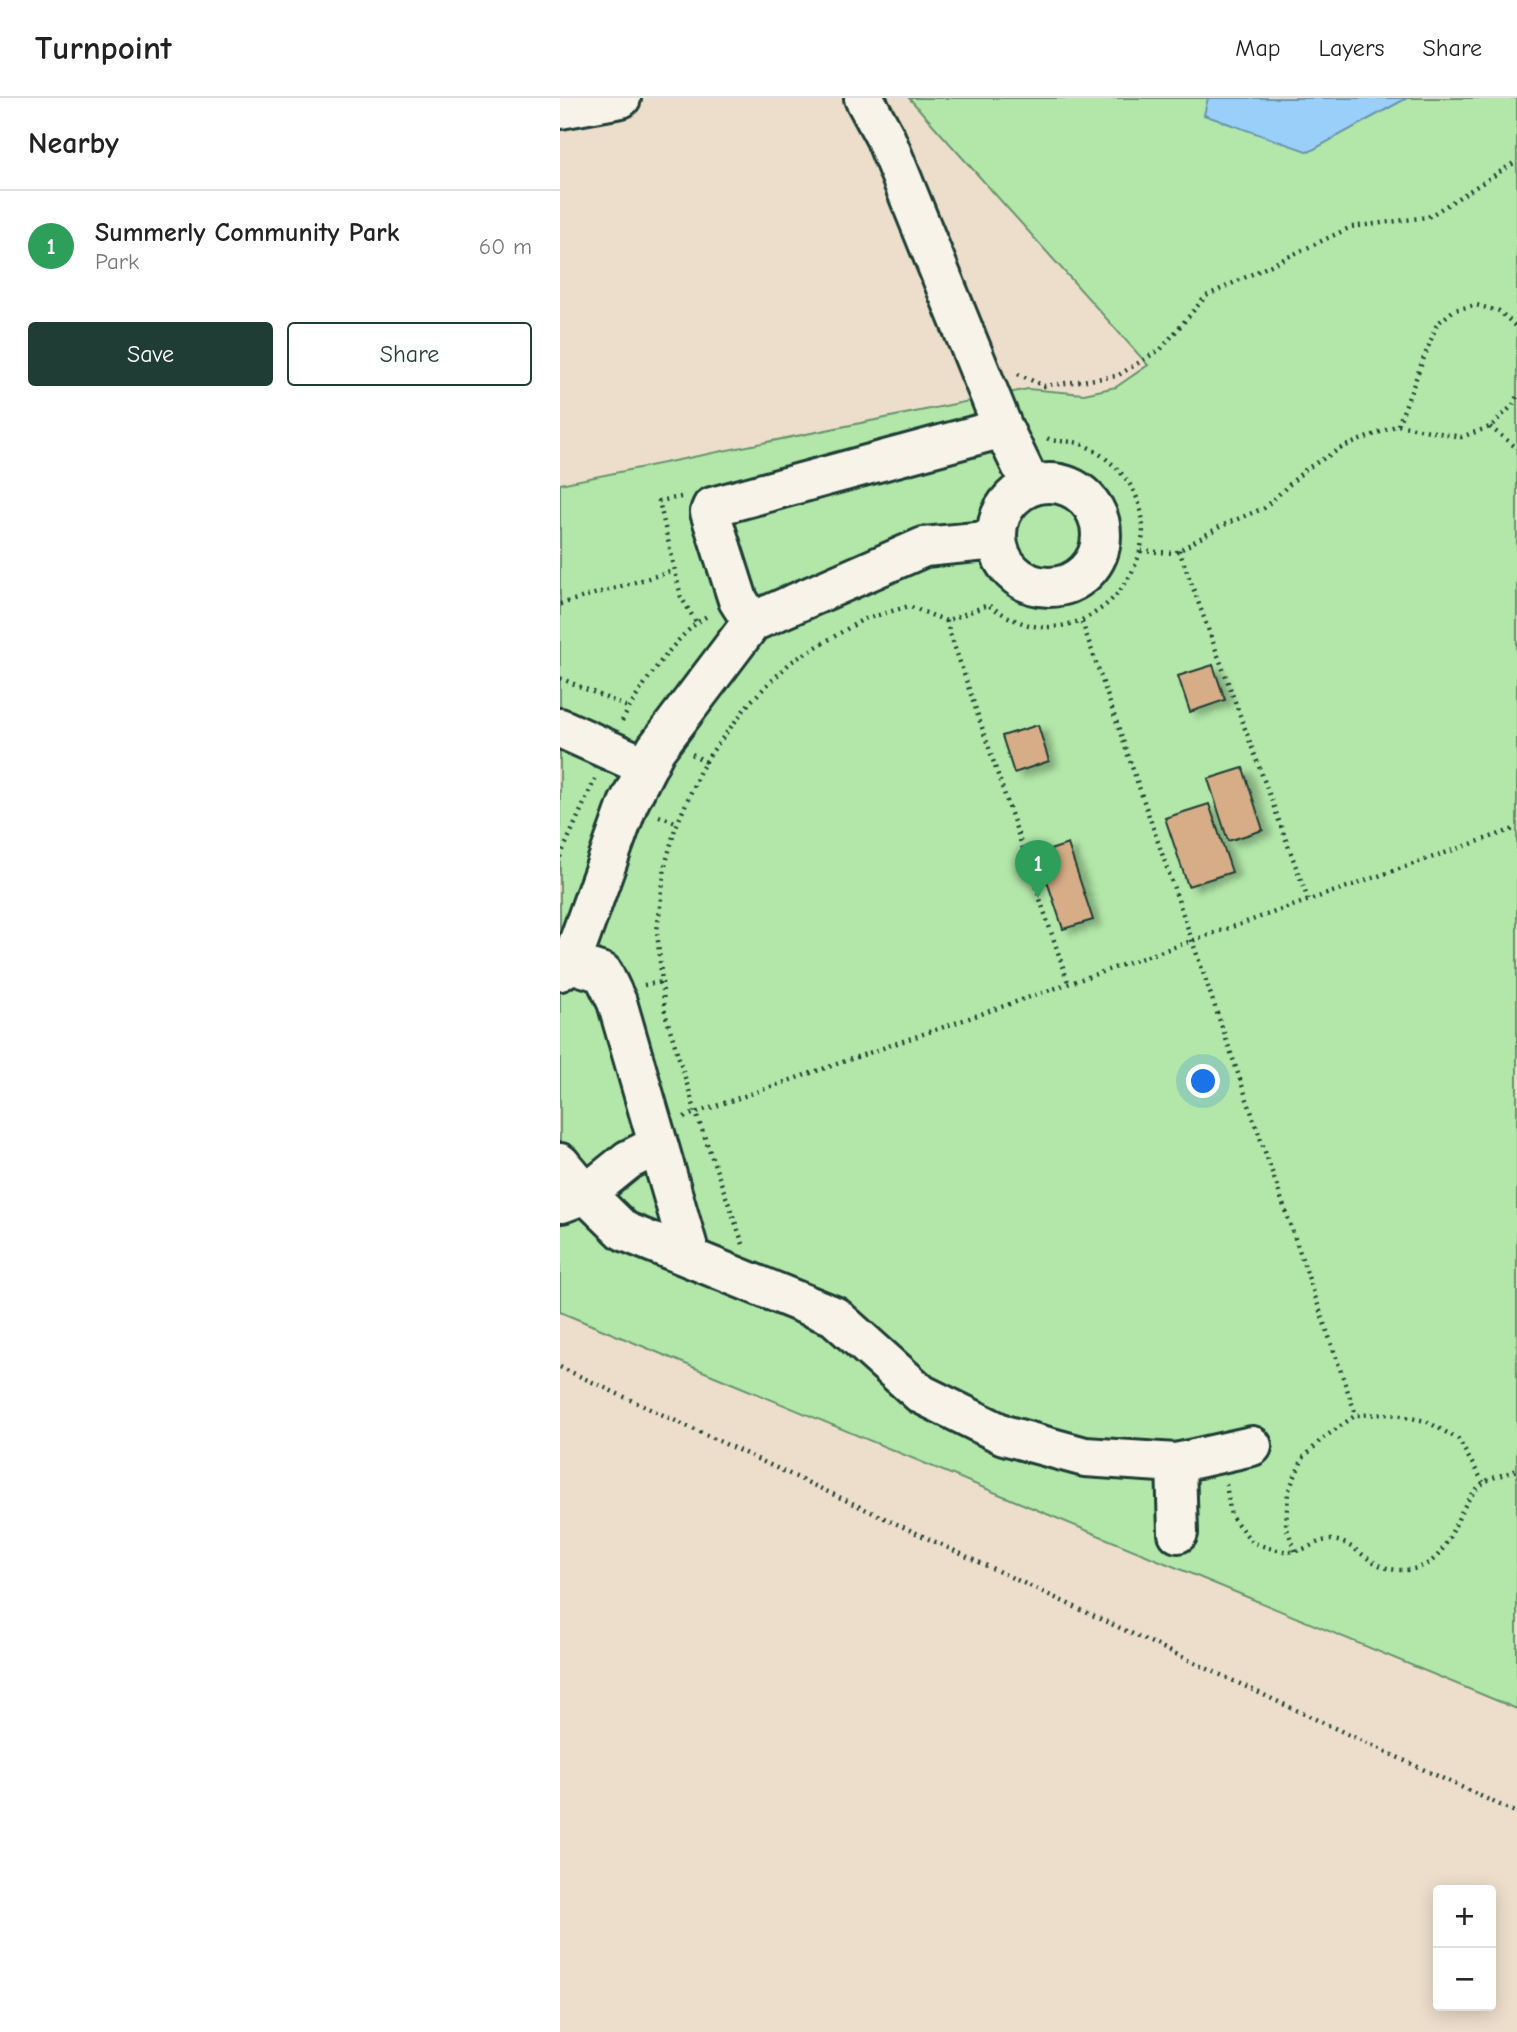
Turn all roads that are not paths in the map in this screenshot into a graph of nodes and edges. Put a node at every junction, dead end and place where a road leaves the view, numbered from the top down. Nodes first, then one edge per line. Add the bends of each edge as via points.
1 (621, 98) edge
2 (864, 98) edge
3 (560, 109) edge
4 (1003, 428) junction
5 (1031, 486) junction
6 (997, 540) junction
7 (752, 622) junction
8 (560, 728) edge
9 (647, 767) junction
10 (566, 967) edge
11 (667, 1133) junction
12 (560, 1163) edge
13 (573, 1199) edge
14 (691, 1258) junction
15 (1236, 1449) road end
16 (1176, 1463) junction
17 (1178, 1532) dead end

1 - 3 lane
2 - 4 lane via 886,137
4 - 5 lane
4 - 7 lane via 712,507 738,600
5 - 6 lane via 1004,507
5 - 6 lane via 1065,485 1092,506 1101,538 1088,570 1058,587 1041,587 1010,571
6 - 7 lane via 925,547
7 - 9 lane via 656,748
8 - 9 lane
9 - 10 lane via 628,804
10 - 11 lane via 603,973
11 - 13 lane
11 - 14 lane
12 - 13 lane
13 - 14 lane via 624,1231
14 - 16 lane via 834,1315 922,1395 1004,1435 1085,1457
15 - 16 lane
16 - 17 lane

